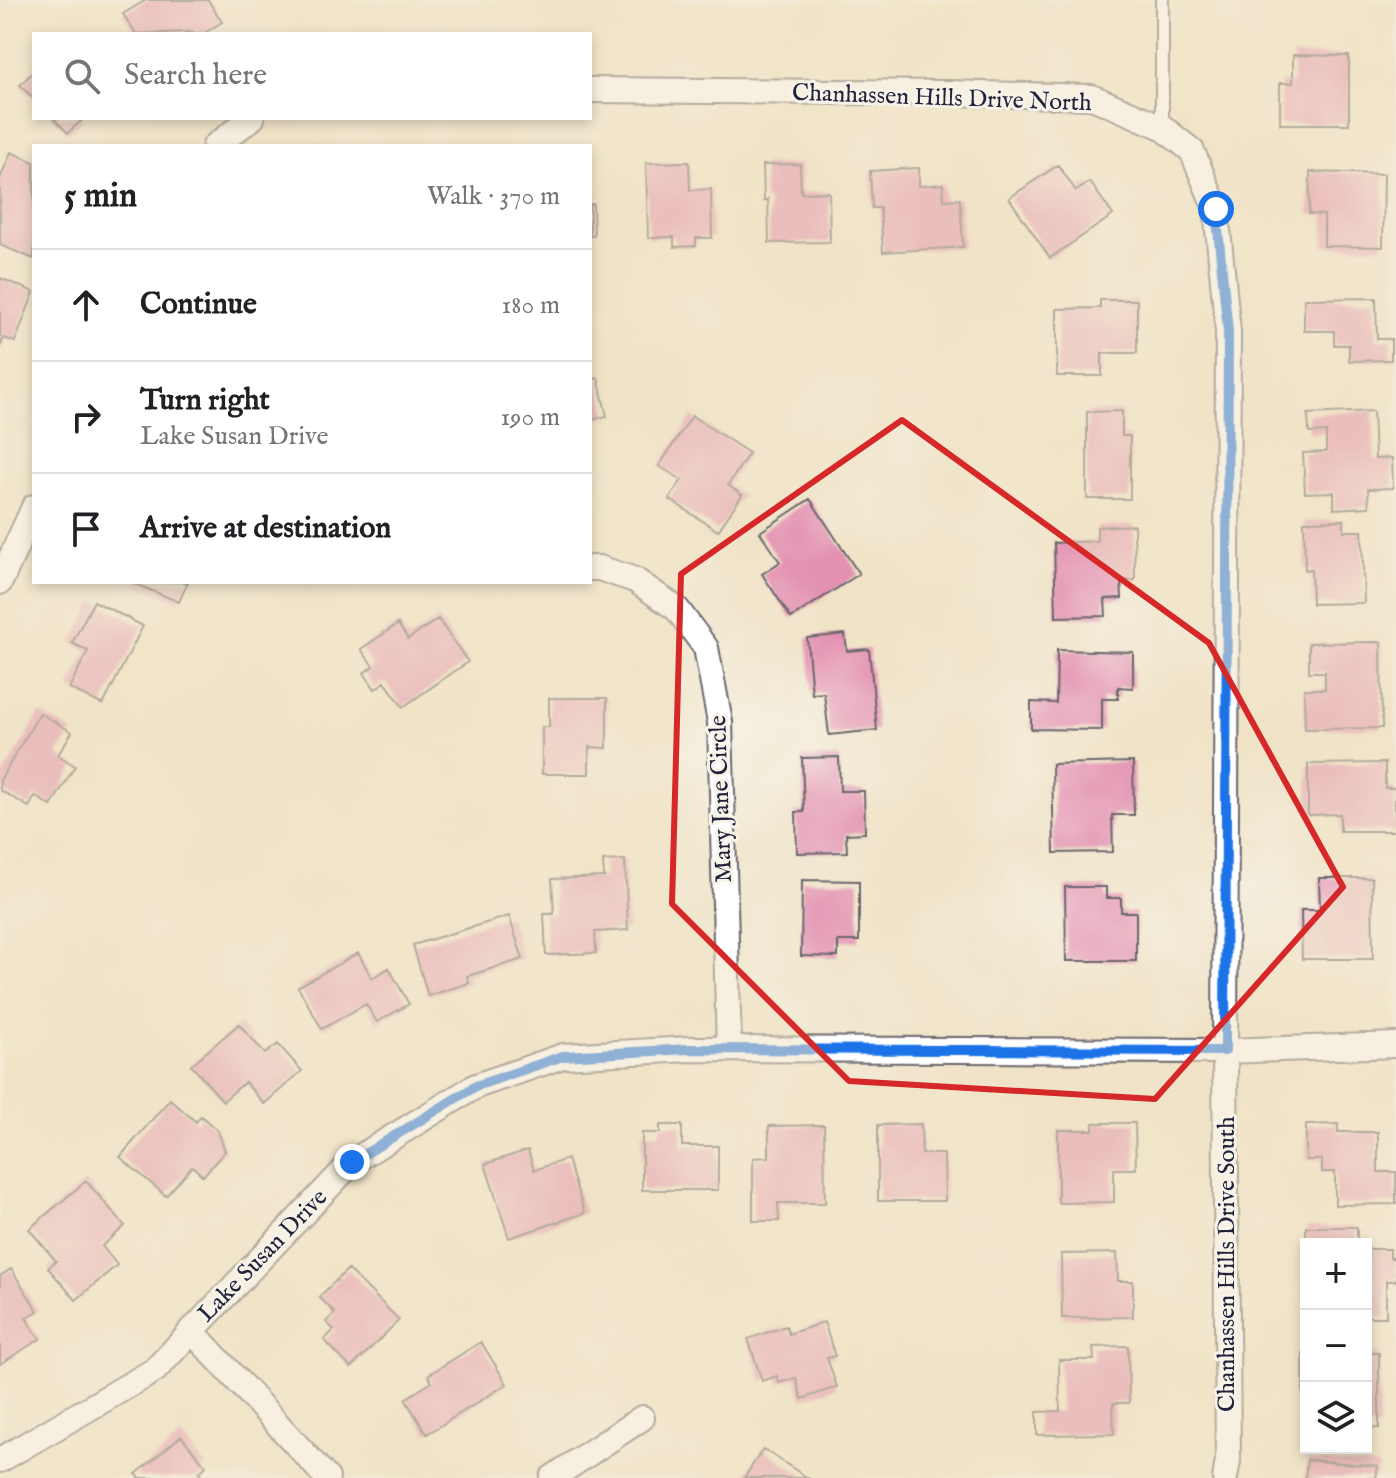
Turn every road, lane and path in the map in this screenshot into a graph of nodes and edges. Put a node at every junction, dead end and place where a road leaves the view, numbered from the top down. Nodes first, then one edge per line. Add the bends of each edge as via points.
1 (1162, 0) edge
2 (592, 90) edge
3 (249, 120) edge
4 (1162, 127) junction
5 (218, 144) edge
6 (32, 511) edge
7 (592, 568) edge
8 (0, 582) edge
9 (1396, 1045) edge
10 (729, 1049) junction
11 (1225, 1051) junction
12 (191, 1330) junction
13 (642, 1418) dead end
14 (0, 1460) edge
15 (327, 1478) edge
16 (552, 1478) edge
17 (1225, 1478) edge

1 - 4 lane
2 - 4 street, Chanhassen Hills Drive North via 1092,97
3 - 5 street
4 - 11 street, Chanhassen Hills Drive North via 1192,151 1216,209 1228,332
6 - 8 street
7 - 10 street, Mary Jane Circle via 635,580 677,609 706,648 720,722
9 - 11 street, Lake Susan Drive
10 - 11 street, Lake Susan Drive
10 - 12 street, Lake Susan Drive via 563,1056 476,1086 352,1162
11 - 17 street, Chanhassen Hills Drive South
12 - 14 street, Lake Susan Drive via 155,1370
12 - 15 street
13 - 16 street

